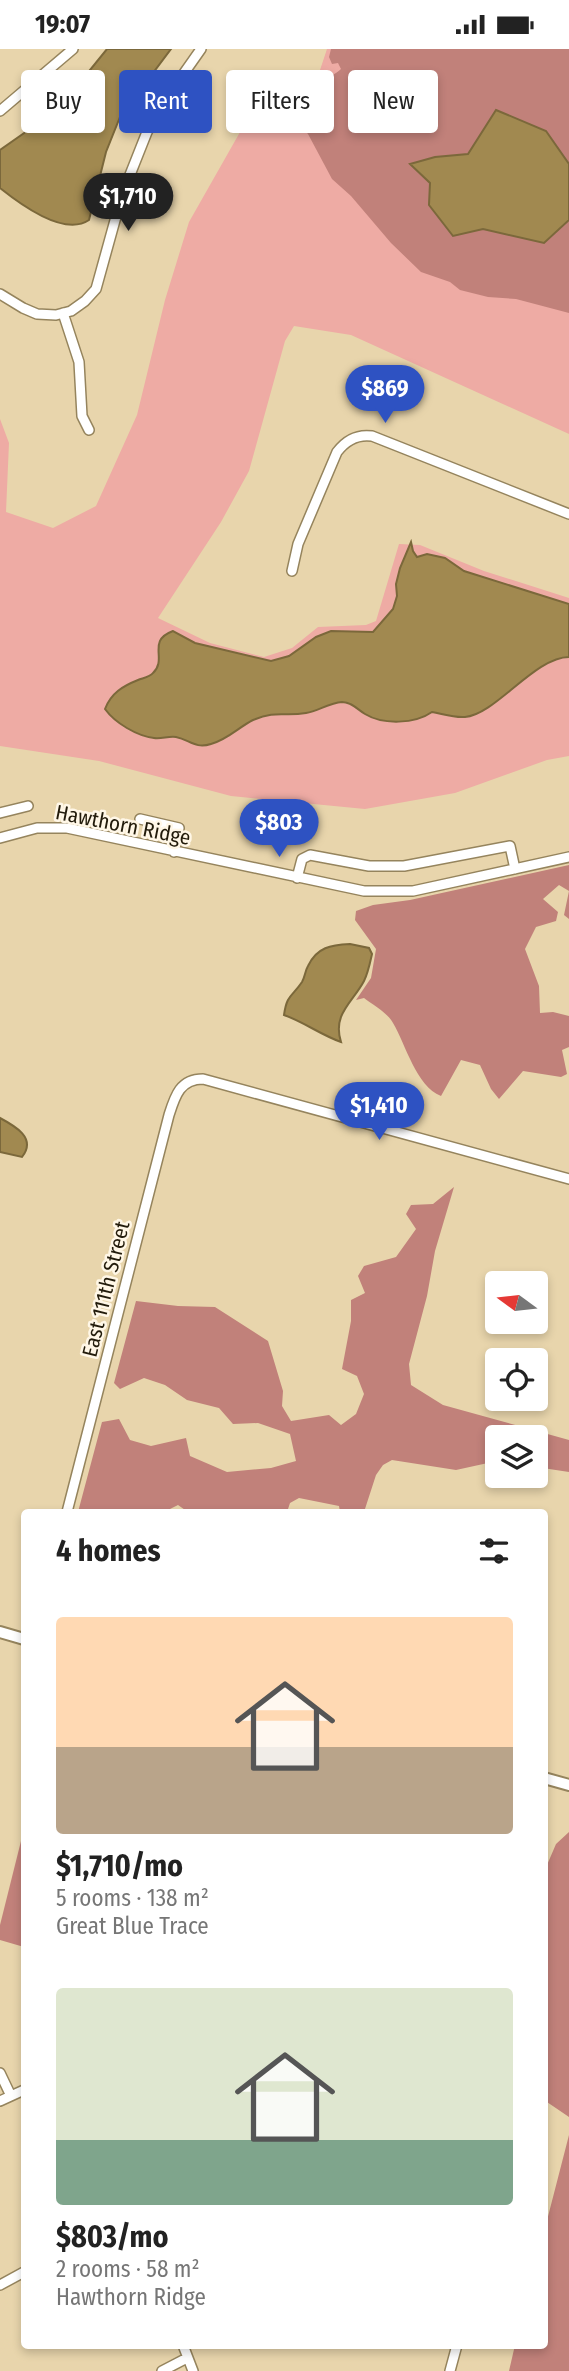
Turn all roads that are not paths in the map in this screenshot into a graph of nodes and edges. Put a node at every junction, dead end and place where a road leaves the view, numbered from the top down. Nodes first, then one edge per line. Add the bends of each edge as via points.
1 (73, 49) edge
2 (201, 49) edge
3 (0, 111) edge
4 (0, 294) edge
5 (63, 313) junction
6 (89, 430) dead end
7 (569, 514) edge
8 (292, 571) dead end
9 (29, 806) dead end
10 (0, 813) edge
11 (140, 819) dead end
12 (0, 838) edge
13 (174, 852) junction
14 (569, 857) edge
15 (515, 869) junction
16 (297, 878) junction
17 (569, 1179) edge
18 (68, 1509) edge
19 (0, 1632) edge
20 (21, 1638) edge
21 (548, 1779) edge
22 (569, 1784) edge
23 (0, 2073) edge
24 (21, 2091) edge
25 (11, 2096) junction
26 (0, 2101) edge
27 (21, 2274) edge
28 (0, 2285) edge
29 (184, 2349) edge
30 (456, 2349) edge
31 (187, 2358) junction
32 (162, 2371) edge
33 (193, 2371) edge
34 (450, 2371) edge

1 - 3 street
2 - 5 street via 163,103 137,155 96,289
4 - 5 street via 37,314
5 - 6 street via 79,362 82,415
7 - 8 street via 364,435 337,452 298,544
9 - 10 street
11 - 13 street via 179,828
12 - 13 street, Hawthorn Ridge via 37,828 66,828
13 - 16 street, Hawthorn Ridge
14 - 15 street, Hawthorn Ridge
15 - 16 street, Hawthorn Ridge via 390,893
15 - 16 street via 510,846 404,866 369,866 310,855 302,859
17 - 18 street, East 111th Street via 203,1079 189,1080 178,1090 169,1115
19 - 20 street
21 - 22 street
23 - 25 street
24 - 25 street
25 - 26 street
27 - 28 street
29 - 31 street
30 - 34 street
31 - 32 street
31 - 33 street

